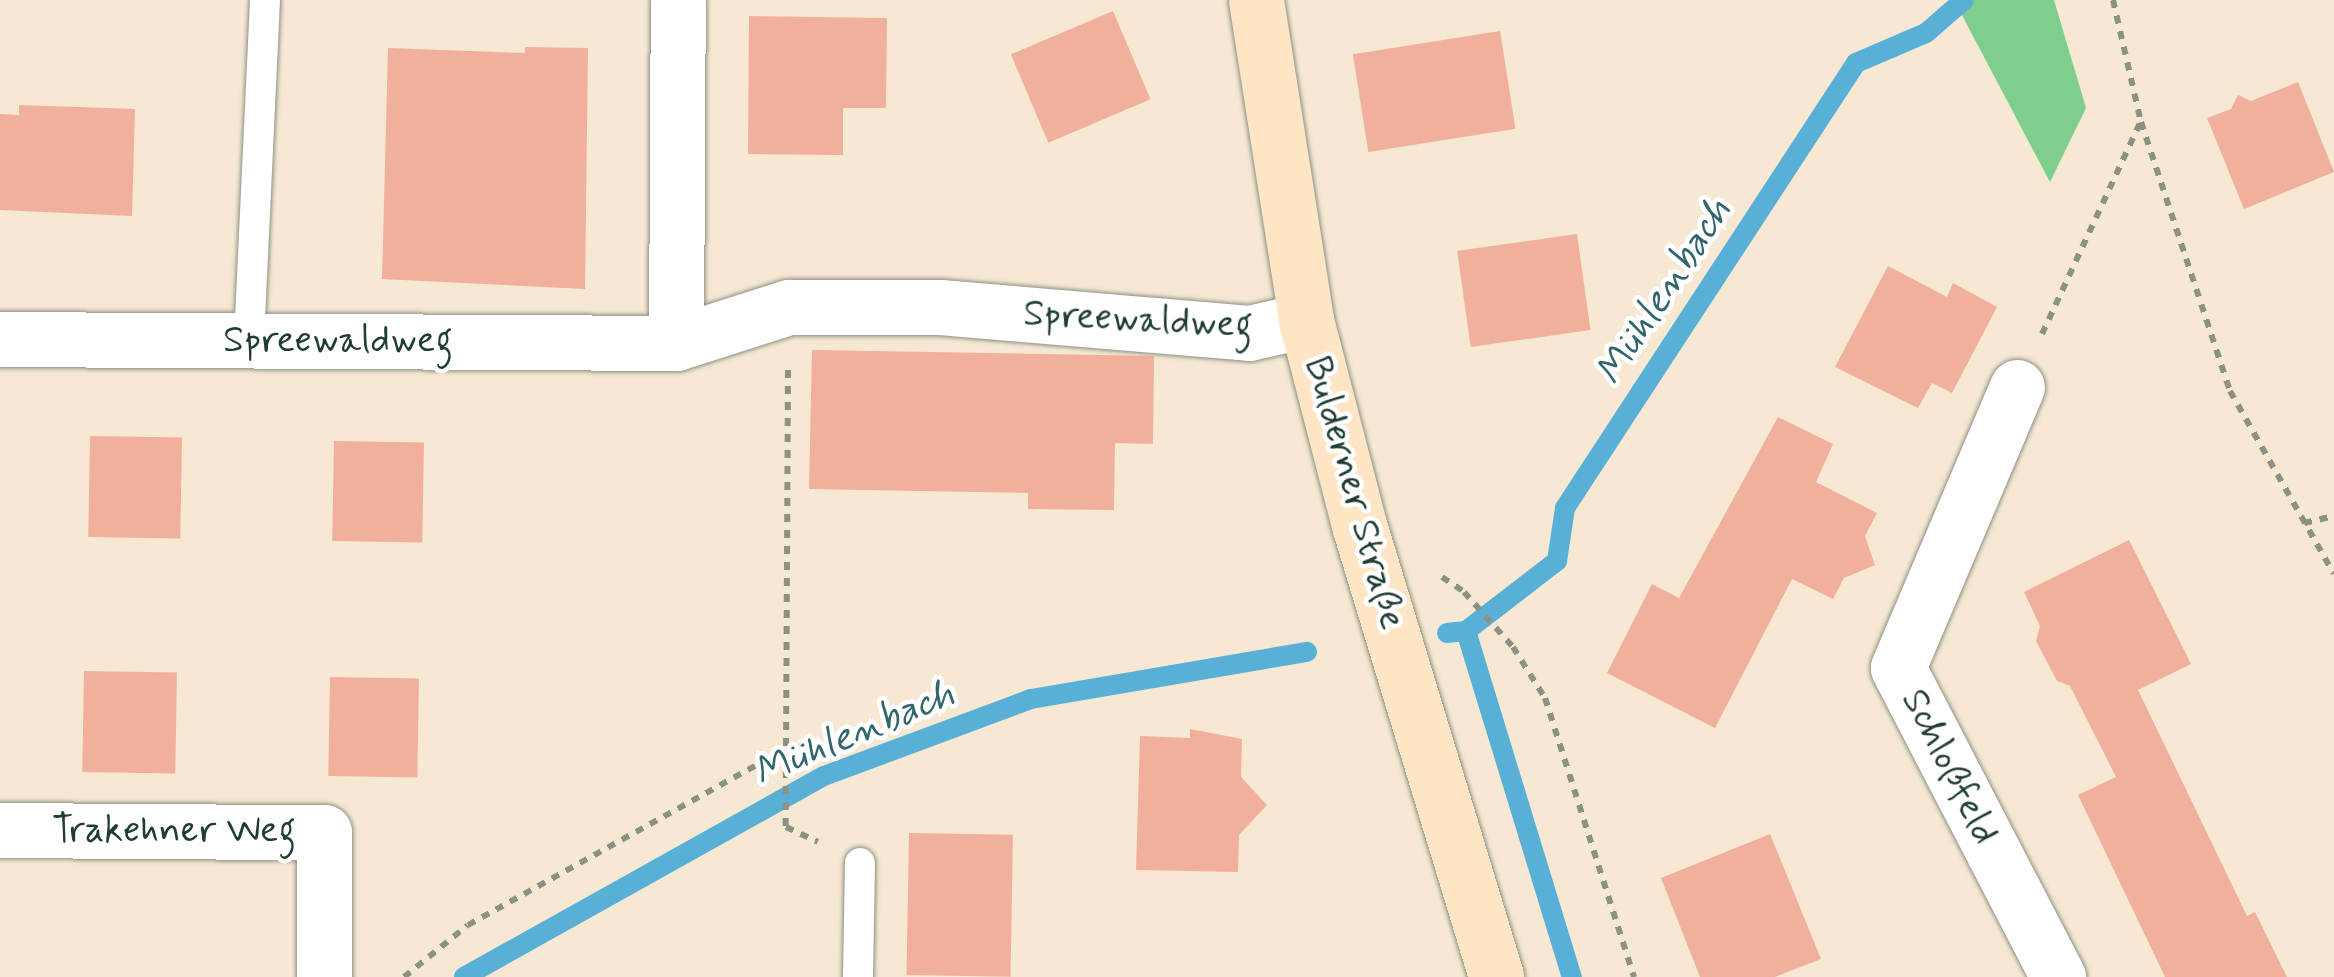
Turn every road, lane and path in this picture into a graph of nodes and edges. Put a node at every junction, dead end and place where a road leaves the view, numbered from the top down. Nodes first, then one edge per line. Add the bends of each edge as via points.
1 (264, 0) edge
2 (678, 0) edge
3 (1256, 0) edge
4 (2113, 0) edge
5 (2141, 122) junction
6 (788, 306) junction
7 (1306, 320) junction
8 (0, 340) edge
9 (249, 340) junction
10 (676, 343) junction
11 (2017, 387) joint
12 (2334, 516) edge
13 (2304, 522) junction
14 (2334, 574) edge
15 (1464, 592) dead end
16 (784, 750) junction
17 (786, 827) dead end
18 (0, 830) edge
19 (860, 863) dead end
20 (324, 977) edge
21 (404, 977) edge
22 (858, 977) edge
23 (1496, 977) edge
24 (1634, 977) edge
25 (2058, 977) edge

1 - 9 lane
2 - 10 street
3 - 7 street, Bulderner Straße
4 - 5 path
5 - 11 path
5 - 13 path via 2230,391
6 - 7 street, Spreewaldweg via 940,306 1249,333
6 - 10 street, Spreewaldweg
6 - 16 path
7 - 23 street, Bulderner Straße via 1359,524
8 - 9 street, Spreewaldweg
9 - 10 street, Spreewaldweg
11 - 25 street, Schloßfeld via 1898,668
12 - 13 path
13 - 14 path
15 - 24 path via 1546,698
16 - 17 path
16 - 21 path via 468,925
18 - 20 street, Trakehner Weg via 324,832
19 - 22 lane

